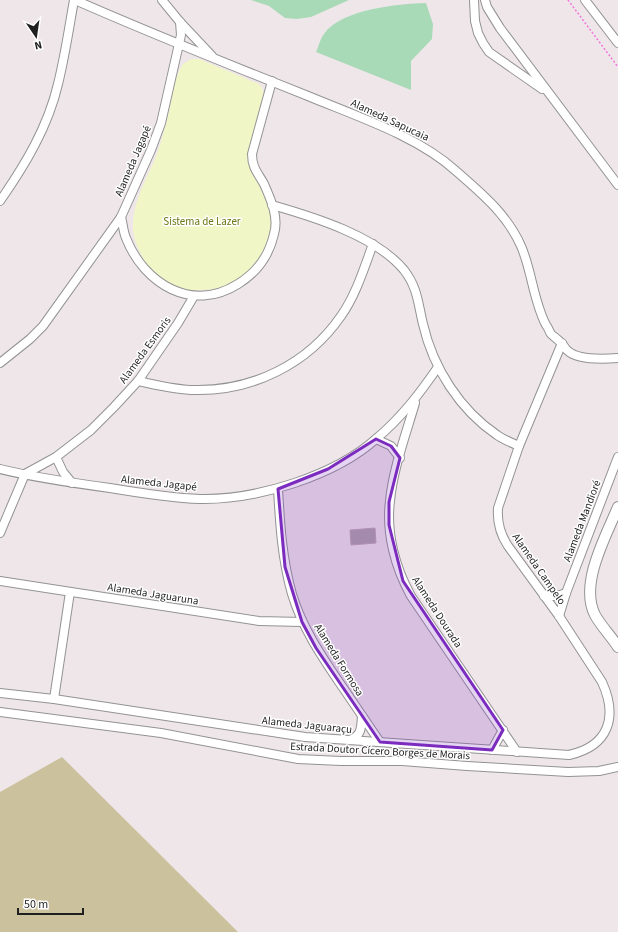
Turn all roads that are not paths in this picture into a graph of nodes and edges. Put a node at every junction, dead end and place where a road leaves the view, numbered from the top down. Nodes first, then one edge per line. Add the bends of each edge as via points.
1 (75, 0) edge
2 (162, 0) edge
3 (474, 0) edge
4 (585, 0) edge
5 (486, 4) edge
6 (474, 11) junction
7 (180, 22) junction
8 (618, 43) edge
9 (179, 44) junction
10 (523, 59) junction
11 (216, 60) junction
12 (514, 69) junction
13 (272, 82) junction
14 (550, 94) junction
15 (618, 185) edge
16 (0, 201) edge
17 (272, 205) junction
18 (121, 217) junction
19 (373, 244) junction
20 (194, 296) junction
21 (562, 343) junction
22 (618, 358) edge
23 (0, 364) edge
24 (438, 367) junction
25 (138, 381) junction
26 (416, 398) junction
27 (376, 439) junction
28 (519, 446) junction
29 (56, 457) junction
30 (618, 457) edge
31 (400, 458) junction
32 (0, 469) edge
33 (25, 474) junction
34 (72, 483) junction
35 (278, 488) junction
36 (618, 507) edge
37 (0, 533) edge
38 (0, 581) edge
39 (70, 592) junction
40 (566, 592) junction
41 (544, 596) junction
42 (559, 616) junction
43 (302, 622) junction
44 (618, 647) edge
45 (0, 693) edge
46 (54, 699) junction
47 (0, 712) edge
48 (362, 716) junction
49 (503, 730) junction
50 (607, 731) joint
51 (350, 740) junction
52 (380, 742) junction
53 (492, 750) junction
54 (518, 752) junction
55 (618, 767) edge

1 - 9 street, Alameda Sapucaia
1 - 16 street via 50,112 33,148
2 - 7 street
3 - 6 street
4 - 8 street
5 - 6 street
5 - 10 street via 494,20
6 - 12 street via 478,33 489,52
7 - 9 street, Alameda Jagapé
7 - 11 street
9 - 11 street, Alameda Sapucaia
9 - 18 street, Alameda Jagapé via 161,123
10 - 12 street
10 - 14 street
11 - 13 street, Alameda Sapucaia
12 - 14 street
13 - 17 street via 252,161
13 - 21 street, Alameda Sapucaia via 399,135 428,150 454,169 499,210 510,226 521,246 540,313 551,334
14 - 15 street
17 - 19 street via 304,214
17 - 20 street via 276,224 275,234 261,264 250,277 219,292
18 - 20 street via 125,237 134,254 152,277 177,292
18 - 23 street, Alameda Jagapé via 43,326
19 - 24 street via 404,269 410,278 419,300 428,343
19 - 25 street via 341,315 326,335 289,365 252,382 217,389 194,390
20 - 25 street, Alameda Esmoris
21 - 22 street, Alameda Sapucaia via 568,352 584,357 600,360
21 - 28 street, Alameda Campelo
24 - 26 street, Alameda Jagapé
24 - 28 street via 453,392 473,415 499,436
25 - 29 street, Alameda Esmoris via 90,430
26 - 27 street, Alameda Jagapé
26 - 31 street, Alameda Dourada
27 - 31 street via 391,446
27 - 35 street, Alameda Jagapé via 328,469
28 - 41 street, Alameda Campelo via 498,508 498,518 503,538
29 - 33 street, Alameda Esmoris
29 - 34 street
30 - 40 street, Alameda Mandioré
31 - 49 street, Alameda Dourada via 389,502 389,525 392,546 403,582
32 - 33 street, Alameda Jagapé
33 - 34 street, Alameda Jagapé
33 - 37 street
34 - 35 street, Alameda Jagapé via 168,497 202,499 259,493
35 - 43 street, Alameda Formosa via 285,567
36 - 44 street via 598,556 590,584 591,604 595,615
38 - 39 street, Alameda Jaguaruna
39 - 43 street, Alameda Jaguaruna via 259,621
39 - 46 street
40 - 41 street via 557,596
40 - 42 street, Alameda Mandioré
41 - 42 street, Alameda Campelo
42 - 50 street, Alameda Campelo via 608,692 612,706
43 - 48 street, Alameda Formosa via 316,648
45 - 46 street, Alameda Jaguaraçu
46 - 51 street, Alameda Jaguaraçu via 242,729
47 - 55 street, Estrada Doutor Cícero Borges de Morais via 161,733 298,759 402,761 568,772 599,771
48 - 51 street via 361,731 357,738
48 - 52 street, Alameda Formosa
49 - 53 street
49 - 54 street, Alameda Dourada
50 - 54 street, Alameda Jaguaraçu via 588,749 579,753 569,755
51 - 52 street, Alameda Jaguaraçu
52 - 53 street, Alameda Jaguaraçu
53 - 54 street, Alameda Jaguaraçu

